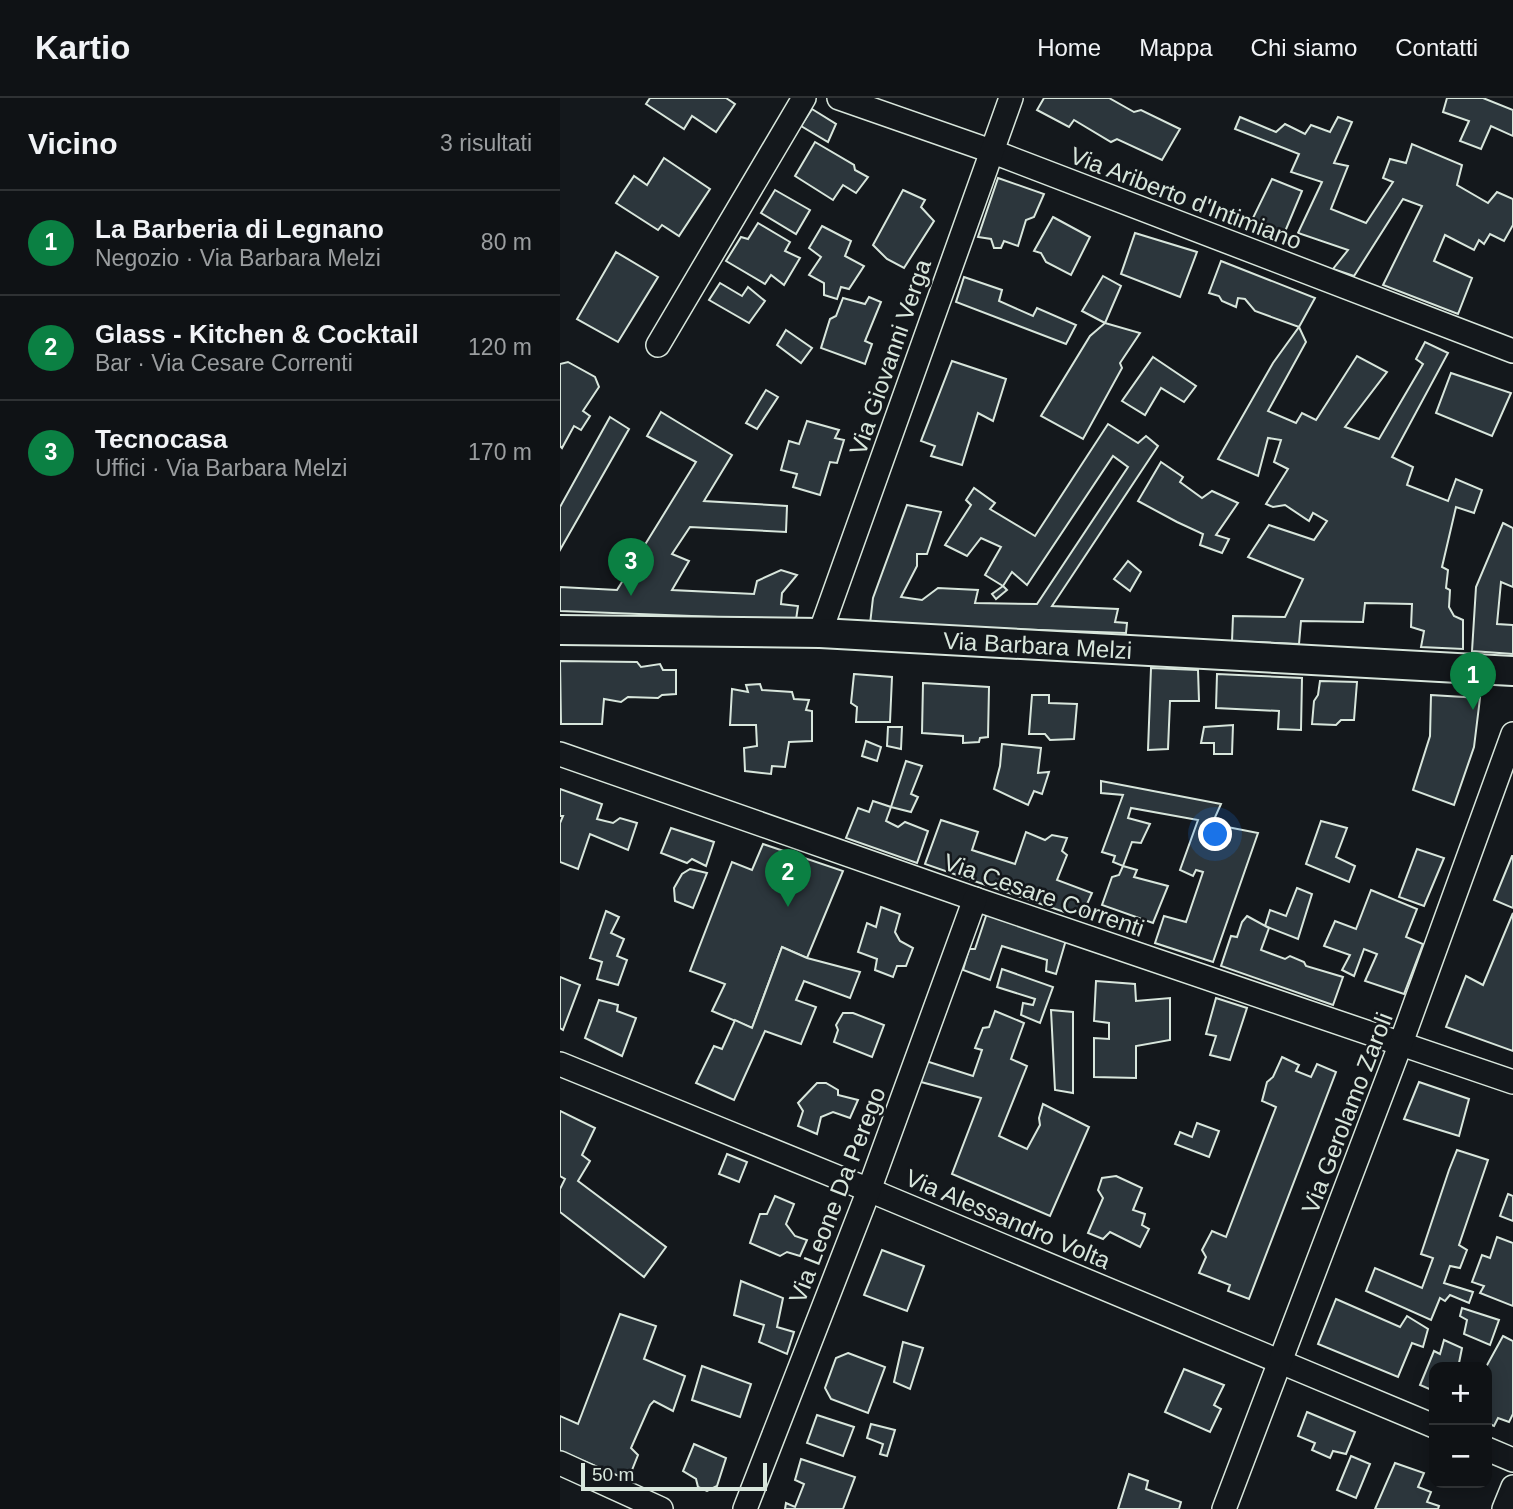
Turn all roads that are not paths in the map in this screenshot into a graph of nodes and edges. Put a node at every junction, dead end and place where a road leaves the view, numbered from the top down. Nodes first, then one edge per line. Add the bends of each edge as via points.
1 (804, 98) edge
2 (839, 98) edge
3 (1011, 98) edge
4 (991, 151) junction
5 (658, 345) dead end
6 (1513, 351) edge
7 (560, 630) edge
8 (820, 633) junction
9 (1513, 671) edge
10 (1513, 734) edge
11 (560, 754) edge
12 (975, 899) junction
13 (1401, 1043) junction
14 (560, 1064) edge
15 (1513, 1082) edge
16 (869, 1189) junction
17 (1281, 1362) junction
18 (1432, 1425) edge
19 (1492, 1450) edge
20 (1513, 1460) edge
21 (560, 1463) edge
22 (1513, 1487) edge
23 (661, 1509) edge
24 (745, 1509) edge
25 (1224, 1509) edge
26 (1504, 1509) edge

1 - 5 street
2 - 4 street, Via Ariberto d'Intimiano
3 - 4 street, Via Giovanni Verga
4 - 6 street, Via Ariberto d'Intimiano
4 - 8 street, Via Giovanni Verga
7 - 8 street, Via Barbara Melzi
8 - 9 street, Via Barbara Melzi
10 - 13 street, Via Gerolamo Zaroli
11 - 12 street, Via Cesare Correnti
12 - 13 street, Via Cesare Correnti
12 - 16 street, Via Leone Da Perego
13 - 15 street, Via Cesare Correnti
13 - 17 street, Via Gerolamo Zaroli
14 - 16 street, Via Alessandro Volta
16 - 17 street, Via Alessandro Volta
16 - 24 street, Via Leone Da Perego
17 - 18 street, Via Alessandro Volta
17 - 25 street, Via Gerolamo Zaroli
19 - 20 street
21 - 23 street
22 - 26 street

